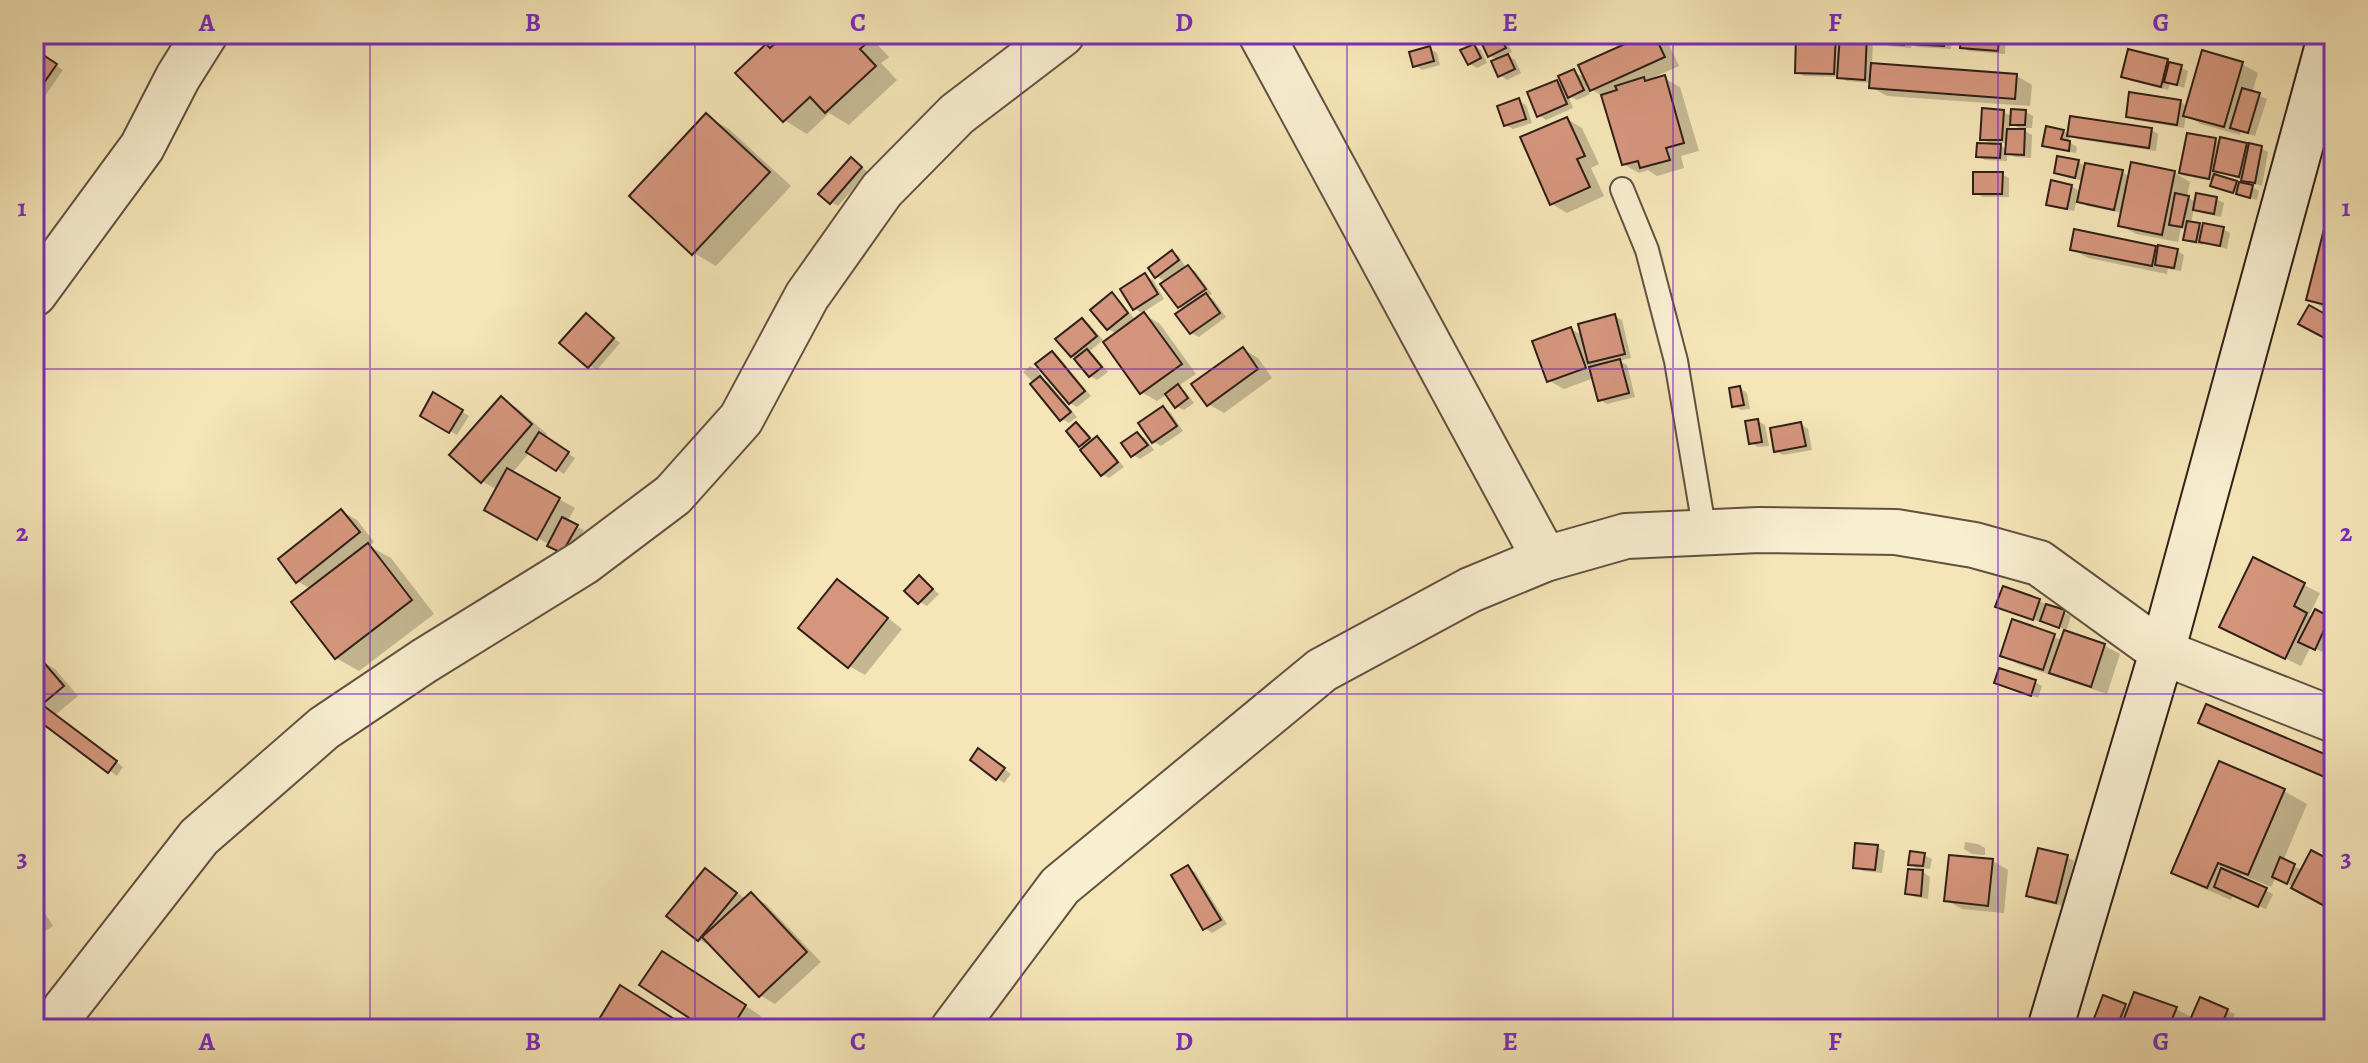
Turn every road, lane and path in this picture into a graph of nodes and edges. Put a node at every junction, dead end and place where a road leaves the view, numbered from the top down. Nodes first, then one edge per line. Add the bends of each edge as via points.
1 (1062, 34) edge
2 (1261, 34) edge
3 (2331, 34) edge
4 (191, 39) edge
5 (1622, 189) dead end
6 (34, 294) edge
7 (1705, 533) junction
8 (1545, 559) junction
9 (2162, 652) junction
10 (2334, 720) edge
11 (54, 1029) edge
12 (953, 1029) edge
13 (2050, 1029) edge

1 - 11 street via 957,114 882,190 807,296 741,419 673,495 584,562 324,728 199,837
2 - 8 street
3 - 9 street
4 - 6 street via 142,147
5 - 7 lane via 1647,250 1676,361
7 - 8 street via 1626,536
7 - 9 street via 1896,532 1974,545 2039,563
8 - 12 street via 1470,590 1322,670 1060,886
9 - 10 street
9 - 13 street

